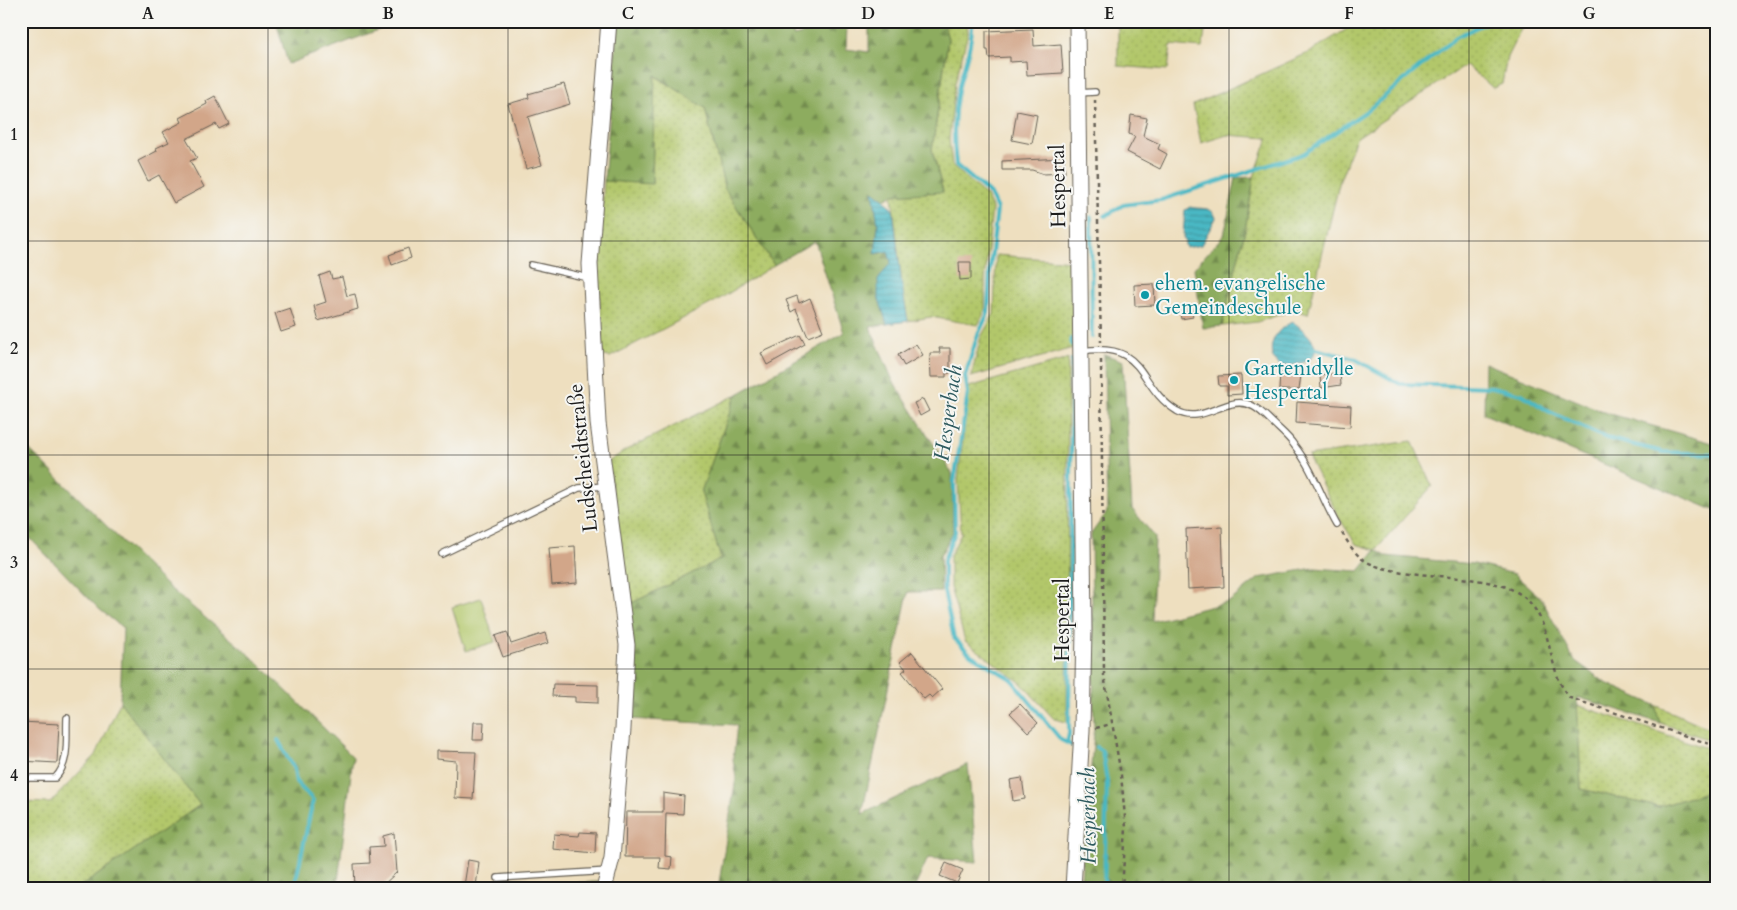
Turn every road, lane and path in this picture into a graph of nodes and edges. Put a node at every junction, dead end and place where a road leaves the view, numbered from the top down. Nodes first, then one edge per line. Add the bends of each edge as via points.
1 (609, 21) edge
2 (1077, 21) edge
3 (1095, 92) joint
4 (1078, 93) junction
5 (531, 265) dead end
6 (590, 278) junction
7 (1101, 348) junction
8 (1082, 351) junction
9 (606, 486) junction
10 (1337, 525) joint
11 (442, 554) dead end
12 (67, 718) dead end
13 (1716, 746) edge
14 (21, 778) edge
15 (611, 871) junction
16 (498, 878) dead end
17 (604, 889) edge
18 (1073, 889) edge
19 (1122, 889) edge

1 - 6 street, Ludscheidtstraße
2 - 4 street, Hespertal
3 - 4 lane
3 - 7 path
4 - 8 street, Hespertal
5 - 6 lane
6 - 9 street, Ludscheidtstraße
7 - 8 lane
7 - 10 lane via 1115,350 1140,366 1165,402 1179,412 1190,416 1202,415 1232,403 1256,407 1294,444
7 - 19 path via 1104,676 1121,776 1126,828
8 - 18 street, Hespertal via 1082,712
9 - 11 lane via 578,488
9 - 15 street, Ludscheidtstraße via 627,645
10 - 13 path via 1360,558 1371,564 1485,582 1513,590 1531,605 1548,634 1559,684 1570,698
12 - 14 lane via 66,759 62,770 55,778
15 - 16 lane
15 - 17 street, Ludscheidtstraße

